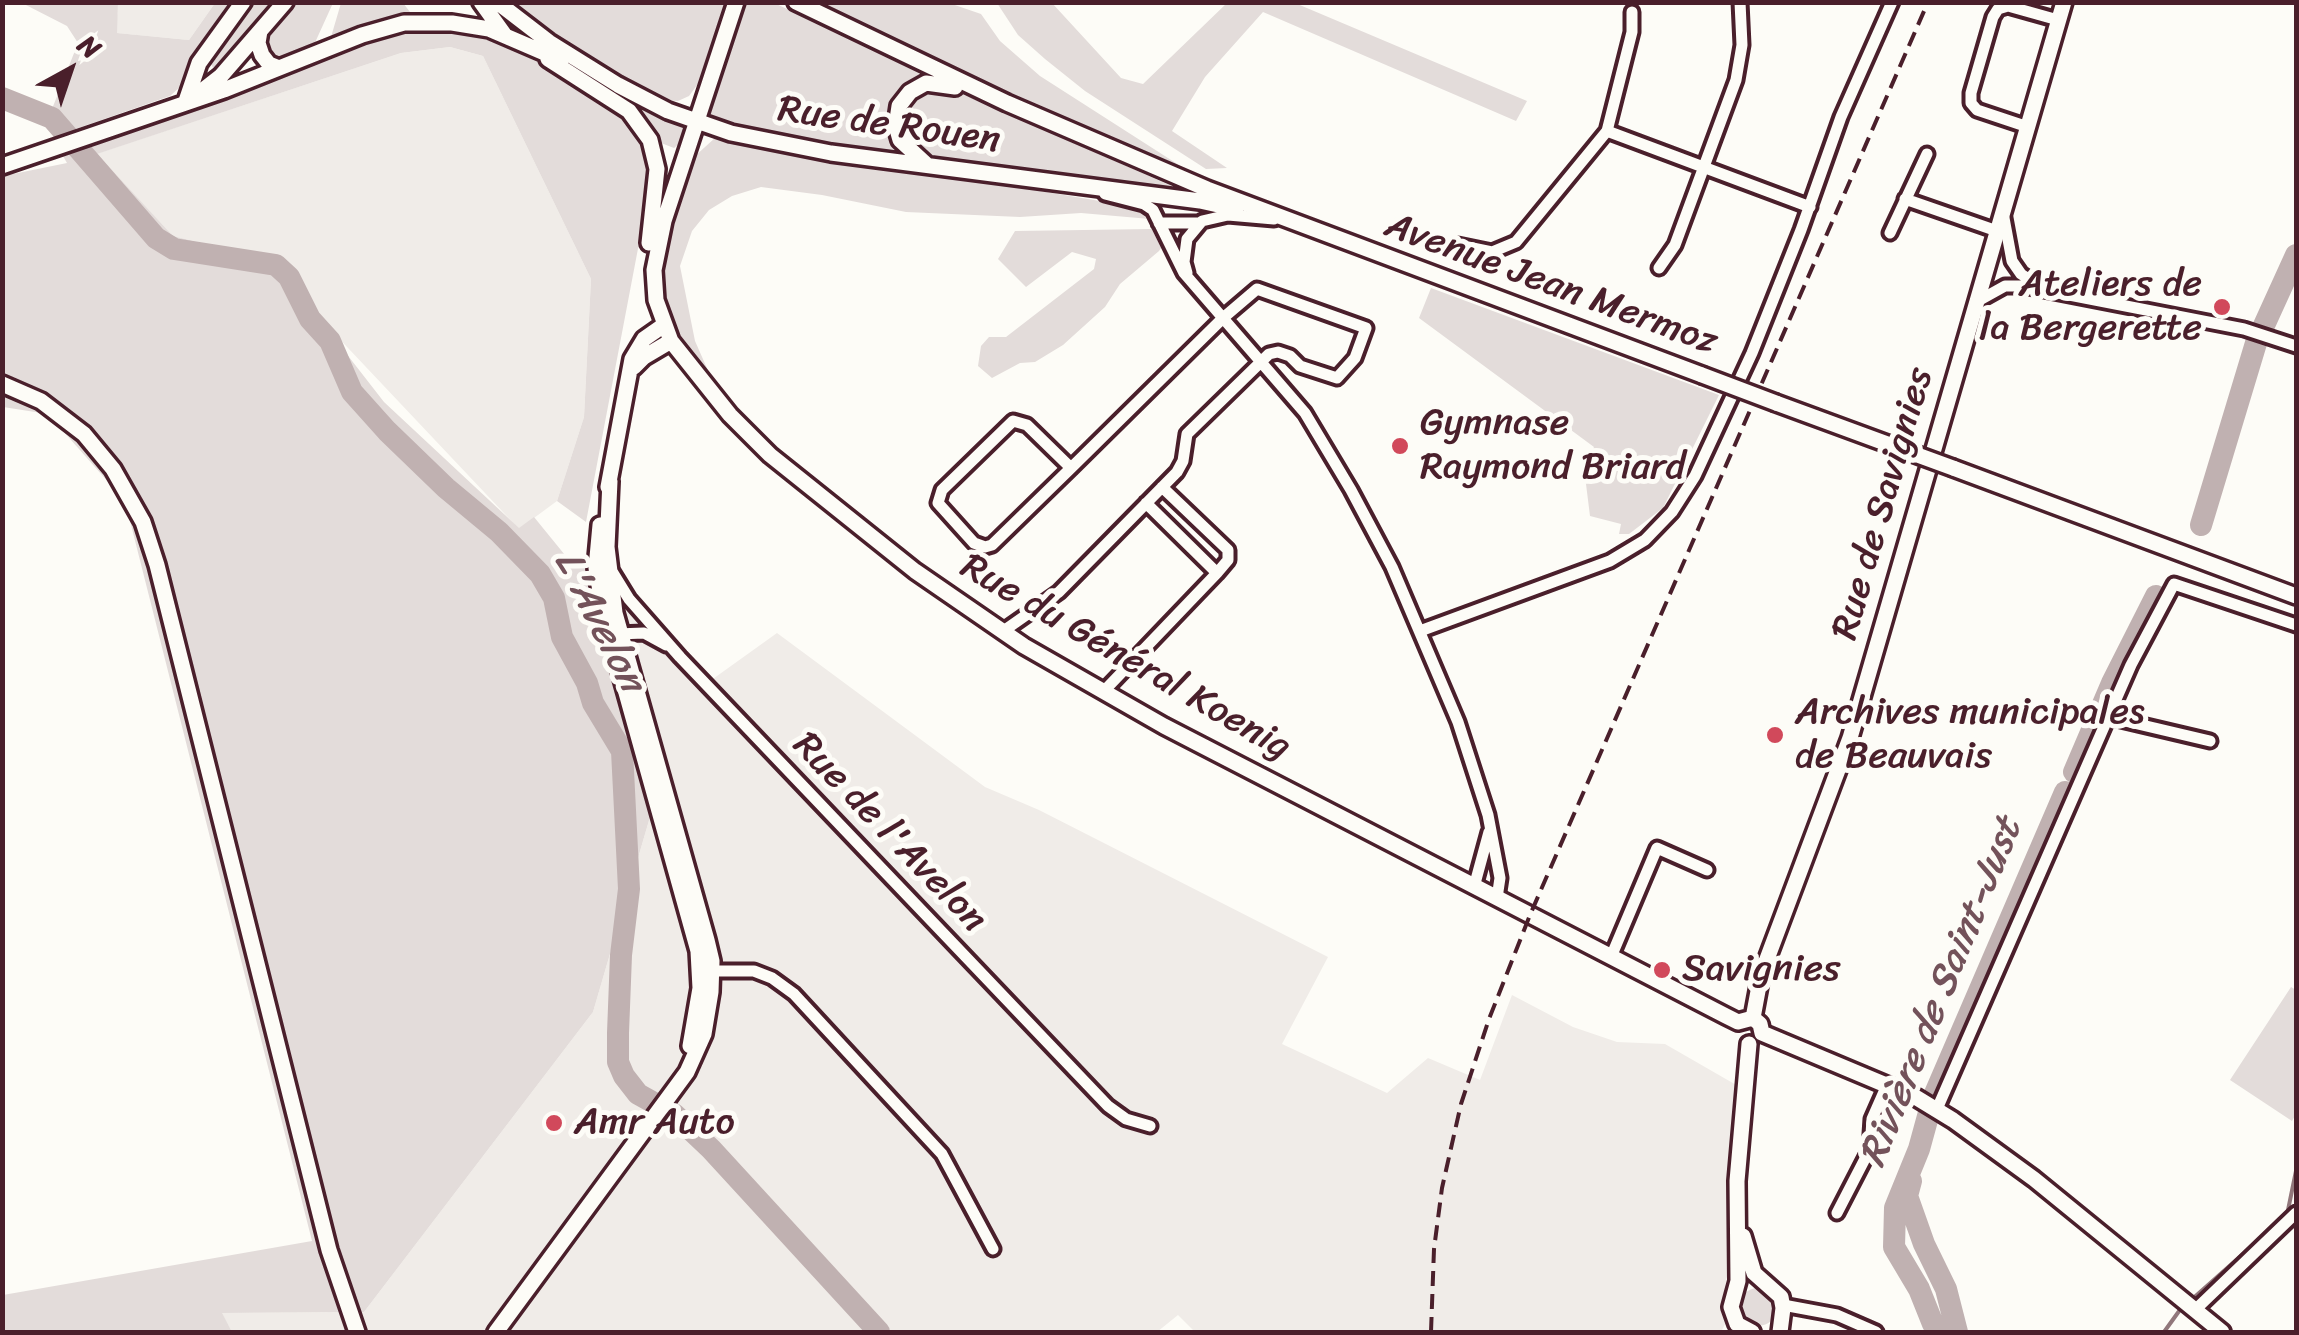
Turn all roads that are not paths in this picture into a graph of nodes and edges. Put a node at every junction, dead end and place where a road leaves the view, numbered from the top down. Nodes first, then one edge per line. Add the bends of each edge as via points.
1 (242, 2) edge
2 (285, 2) edge
3 (481, 2) edge
4 (498, 2) edge
5 (736, 2) edge
6 (796, 2) edge
7 (1740, 2) edge
8 (1892, 2) edge
9 (2064, 2) edge
10 (1632, 12) dead end
11 (2058, 20) junction
12 (260, 31) junction
13 (504, 34) junction
14 (520, 40) junction
15 (203, 56) junction
16 (279, 68) junction
17 (218, 87) junction
18 (186, 101) junction
19 (1007, 103) junction
20 (654, 105) junction
21 (697, 122) junction
22 (2028, 127) junction
23 (1606, 130) junction
24 (650, 140) junction
25 (688, 149) junction
26 (1926, 154) dead end
27 (2, 166) edge
28 (931, 166) junction
29 (1705, 168) junction
30 (1078, 185) junction
31 (1905, 199) junction
32 (1810, 207) junction
33 (2003, 208) junction
34 (1278, 220) junction
35 (1159, 223) junction
36 (1198, 223) junction
37 (1302, 227) junction
38 (1997, 231) junction
39 (1890, 233) dead end
40 (1458, 245) dead end
41 (1659, 268) dead end
42 (1190, 281) junction
43 (654, 291) junction
44 (2057, 294) junction
45 (1978, 301) junction
46 (1223, 318) junction
47 (664, 325) junction
48 (671, 341) junction
49 (2296, 346) edge
50 (1262, 362) junction
51 (630, 378) junction
52 (2, 384) edge
53 (1071, 468) junction
54 (610, 482) junction
55 (1162, 487) junction
56 (1146, 503) junction
57 (608, 557) junction
58 (1217, 573) junction
59 (2296, 596) edge
60 (648, 620) junction
61 (2296, 625) edge
62 (615, 629) junction
63 (1420, 631) junction
64 (1002, 632) junction
65 (680, 658) junction
66 (1103, 692) junction
67 (2108, 717) junction
68 (2210, 741) dead end
69 (1490, 828) junction
70 (1707, 870) dead end
71 (1474, 887) junction
72 (1498, 898) junction
73 (1611, 956) junction
74 (706, 971) junction
75 (1746, 1020) junction
76 (1756, 1038) junction
77 (1887, 1085) junction
78 (1932, 1106) junction
79 (1150, 1126) dead end
80 (1736, 1208) junction
81 (1837, 1213) dead end
82 (2296, 1213) edge
83 (993, 1249) dead end
84 (1767, 1283) junction
85 (1734, 1295) junction
86 (2195, 1310) junction
87 (1781, 1319) edge
88 (357, 1332) edge
89 (496, 1332) edge
90 (1751, 1332) edge
91 (1763, 1332) edge
92 (1876, 1332) edge
93 (2221, 1332) edge

1 - 15 street
2 - 12 street
3 - 13 street
4 - 20 street, Rue de Rouen via 561,50
5 - 21 street
6 - 19 street, Avenue Jean Mermoz
7 - 29 street via 1740,67
8 - 32 street
9 - 11 street, Rue de Savignies
10 - 23 street
11 - 22 street, Rue de Savignies
11 - 22 street via 1998,9 1970,92 1977,110
12 - 16 street via 262,55
12 - 17 street
13 - 14 street
13 - 16 street via 452,23 404,24
14 - 20 street
14 - 24 street via 624,107
15 - 17 street via 204,74
15 - 18 street
16 - 17 street
17 - 18 street
18 - 27 street
19 - 28 street via 940,82 910,92 897,112 898,134
19 - 37 street, Avenue Jean Mermoz
20 - 21 street, Rue de Rouen
21 - 25 street
21 - 28 street, Rue de Rouen via 802,148
22 - 33 street, Rue de Savignies
23 - 29 street
23 - 40 street via 1516,242 1492,252
24 - 25 street via 669,152
24 - 43 street via 657,169 648,259
25 - 43 street via 656,248
26 - 31 street
28 - 30 street, Rue de Rouen
29 - 32 street
29 - 41 street via 1673,250
30 - 34 street, Rue de Rouen via 1200,201
30 - 35 street via 1147,205
31 - 38 street
31 - 39 street
32 - 63 street via 1728,408 1663,522 1636,547 1599,566
33 - 38 street, Rue de Savignies
33 - 44 street via 2016,267
34 - 36 street via 1221,215
34 - 37 street, Rue de Rouen
35 - 36 street
35 - 42 street
36 - 42 street via 1184,247
37 - 59 street, Avenue Jean Mermoz, bridge
38 - 45 street, Rue de Savignies
42 - 46 street
43 - 47 street, Rue du Général Koenig
44 - 45 street via 2014,285
44 - 49 street via 2251,331
45 - 75 street, Rue de Savignies via 1846,751
46 - 50 street
46 - 50 street via 1260,289 1366,328 1356,358 1339,377 1276,352
46 - 53 street
47 - 48 street, Rue du Général Koenig
47 - 51 street via 638,347
48 - 51 street via 641,359
48 - 64 street, Rue du Général Koenig via 712,396 770,455
50 - 55 street via 1186,434 1181,466
50 - 63 street via 1319,432
51 - 54 street
52 - 88 street via 51,408 84,434 143,522 328,1250
53 - 53 street via 1026,424 1014,421 942,490 938,503 974,542 989,547
54 - 57 street
54 - 62 street via 596,559 600,595
55 - 56 street
55 - 58 street via 1228,550
56 - 58 street
56 - 64 street via 1059,592
57 - 60 street, Rue de l'Avelon via 621,587
57 - 62 street
58 - 66 street
60 - 62 street via 633,616
60 - 65 street, Rue de l'Avelon
61 - 67 street via 2174,584
62 - 65 street via 648,635
62 - 74 street
63 - 69 street via 1462,732
64 - 66 street, Rue du Général Koenig
65 - 79 street, Rue de l'Avelon via 1108,1106
66 - 71 street, Rue du Général Koenig
67 - 68 street
67 - 78 street
69 - 71 street
69 - 72 street
70 - 73 street via 1657,848
71 - 72 street, Rue du Général Koenig
72 - 73 street, Rue du Général Koenig
73 - 75 street, Rue du Général Koenig
74 - 83 street via 763,974 794,994 942,1154
74 - 89 street via 690,1049 668,1096
75 - 76 street via 1760,1024
75 - 76 street via 1736,1035 1742,1042
76 - 77 street
76 - 80 street
77 - 78 street
77 - 81 street via 1872,1120 1870,1149
78 - 86 street via 2034,1178
80 - 84 street via 1752,1269
80 - 85 street
82 - 86 street
84 - 85 street via 1746,1283
84 - 87 street via 1778,1292
85 - 90 street via 1733,1316
86 - 93 street
87 - 91 street
87 - 92 street via 1836,1315

